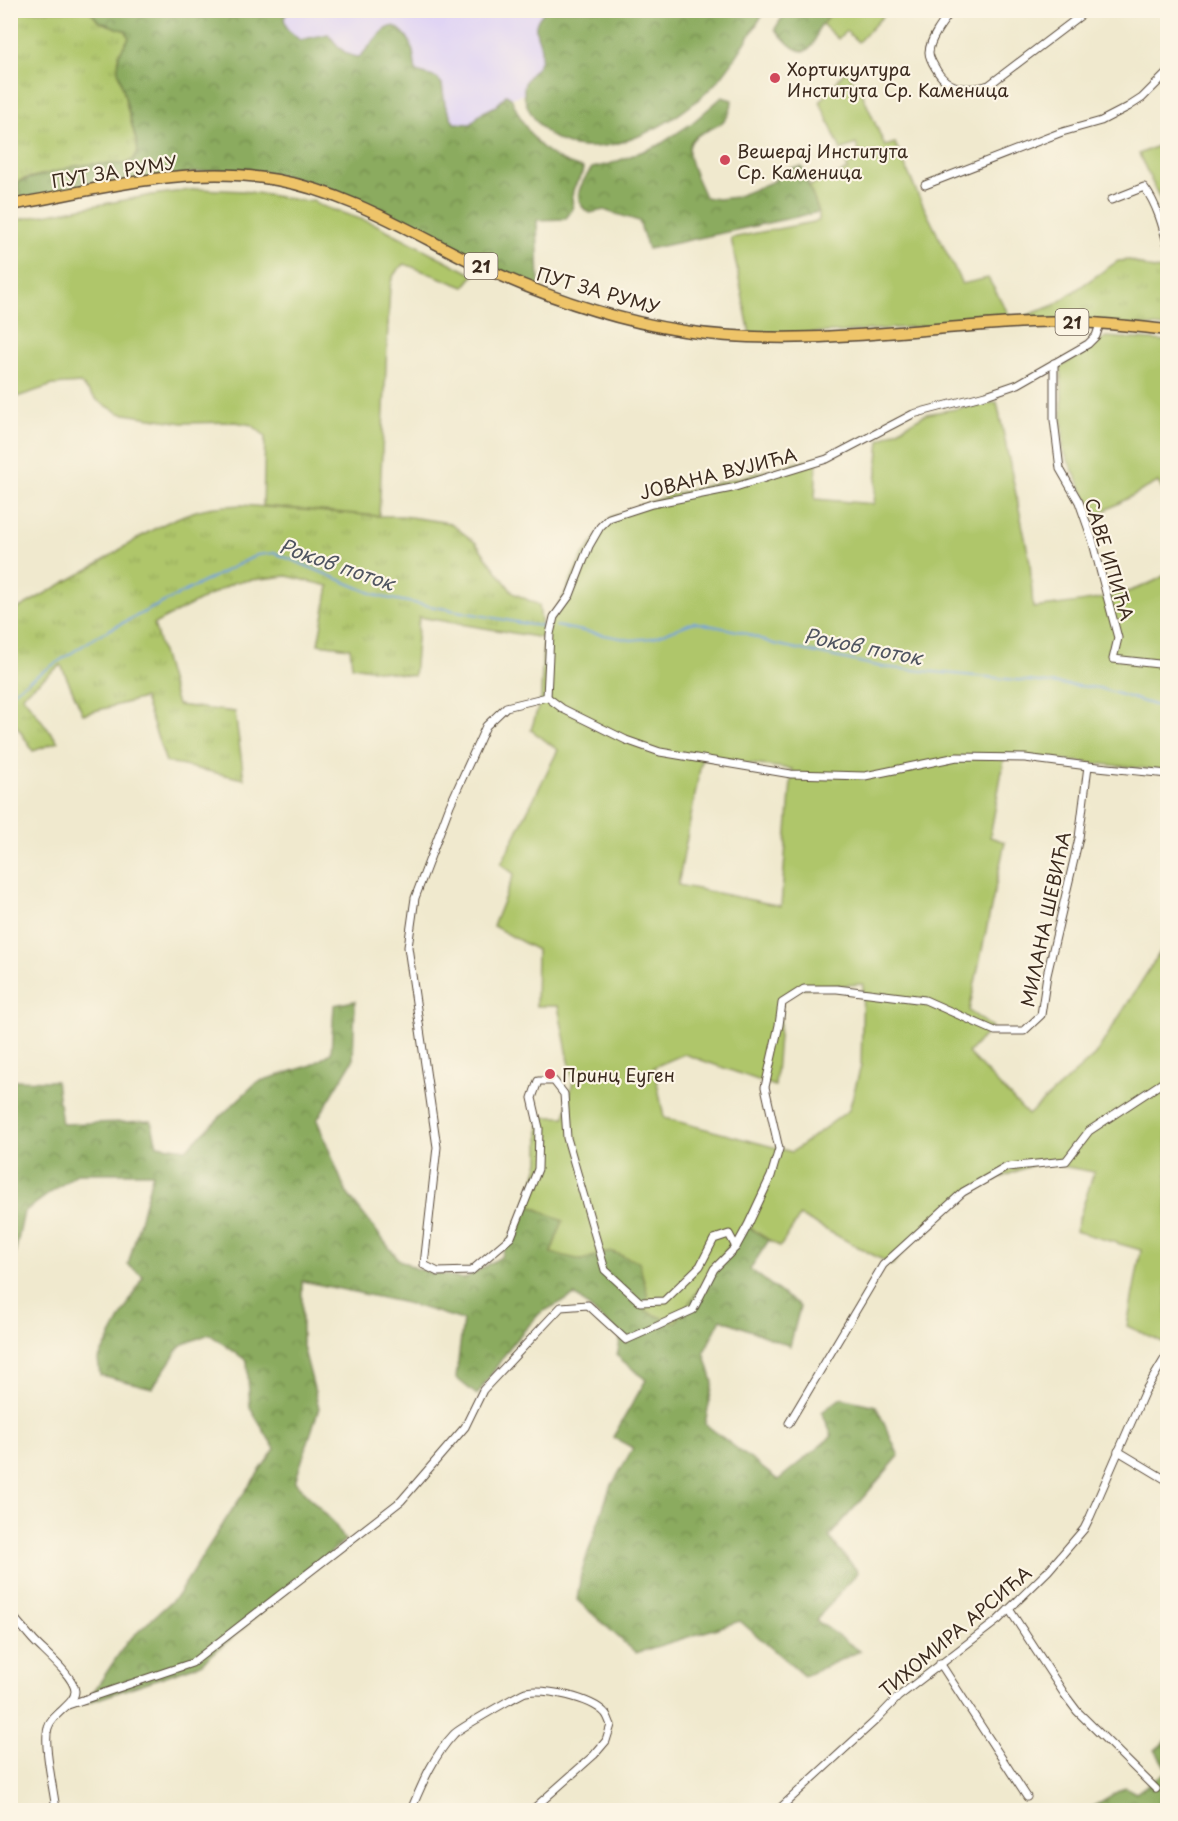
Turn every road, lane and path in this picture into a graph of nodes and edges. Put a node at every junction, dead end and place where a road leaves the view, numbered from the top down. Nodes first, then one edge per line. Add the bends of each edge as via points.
1 (952, 10) edge
2 (1088, 10) edge
3 (1167, 72) edge
4 (925, 185) dead end
5 (1111, 200) dead end
6 (10, 205) edge
7 (1167, 247) edge
8 (1100, 324) junction
9 (1167, 330) edge
10 (1054, 363) junction
11 (1167, 665) edge
12 (548, 697) junction
13 (1088, 766) junction
14 (1167, 774) edge
15 (1167, 1079) edge
16 (736, 1247) junction
17 (1167, 1353) edge
18 (789, 1423) dead end
19 (1118, 1451) junction
20 (1167, 1481) edge
21 (1009, 1609) junction
22 (10, 1613) edge
23 (940, 1663) junction
24 (68, 1705) junction
25 (1156, 1790) dead end
26 (1027, 1797) dead end
27 (56, 1810) edge
28 (411, 1810) edge
29 (532, 1810) edge
30 (778, 1810) edge

1 - 2 street via 931,45 930,58 948,84 977,89 1006,74
3 - 4 street via 1142,98 1101,121
5 - 7 street via 1144,188 1163,227
6 - 8 main road, ПУТ ЗА РУМУ / 21 via 131,182 220,174 254,176 330,194 544,294 685,331 804,338 1021,323
8 - 9 main road, 21
8 - 10 street, ЈОВАНА ВУЈИЋА via 1088,344
10 - 11 street, САВЕ ИПИЋА via 1054,420 1060,469 1079,502 1092,539 1118,638 1113,658
10 - 12 street, ЈОВАНА ВУЈИЋА via 1018,384 913,414 827,459 732,488 652,504 609,518 589,546 570,595 554,617
12 - 13 street via 563,709 626,740 660,752 791,774 865,776 957,757 1025,758
12 - 16 street via 506,707 486,726 450,805 415,898 408,947 437,1147 424,1265 438,1272 471,1271 511,1237 538,1169 539,1128 532,1098 538,1081 554,1081 564,1094 567,1138 605,1270 640,1302 664,1301 700,1266 714,1239 729,1234
13 - 14 street
13 - 16 street, МИЛАНА ШЕВИЋА via 1079,838 1041,1016 1024,1031 994,1031 926,1000 905,997 804,989 782,1003 765,1087 779,1149 771,1176
15 - 18 street via 1089,1131 1066,1161 1007,1167 955,1199 883,1265
16 - 24 street, МИЛАНА ШЕВИЋА via 714,1269 693,1310 626,1340 588,1305 561,1307 483,1390 465,1427 401,1501 192,1663
17 - 19 street, ТИХОМИРА АРСИЋА
19 - 20 street
19 - 21 street, ТИХОМИРА АРСИЋА via 1084,1528
21 - 23 street, ТИХОМИРА АРСИЋА
21 - 25 street via 1077,1711
22 - 24 street via 71,1682 75,1691
23 - 26 street
23 - 30 street, ТИХОМИРА АРСИЋА via 898,1697
24 - 27 street via 55,1715 46,1737
28 - 29 street via 425,1777 455,1732 524,1692 550,1692 578,1699 606,1713 611,1725 606,1741

